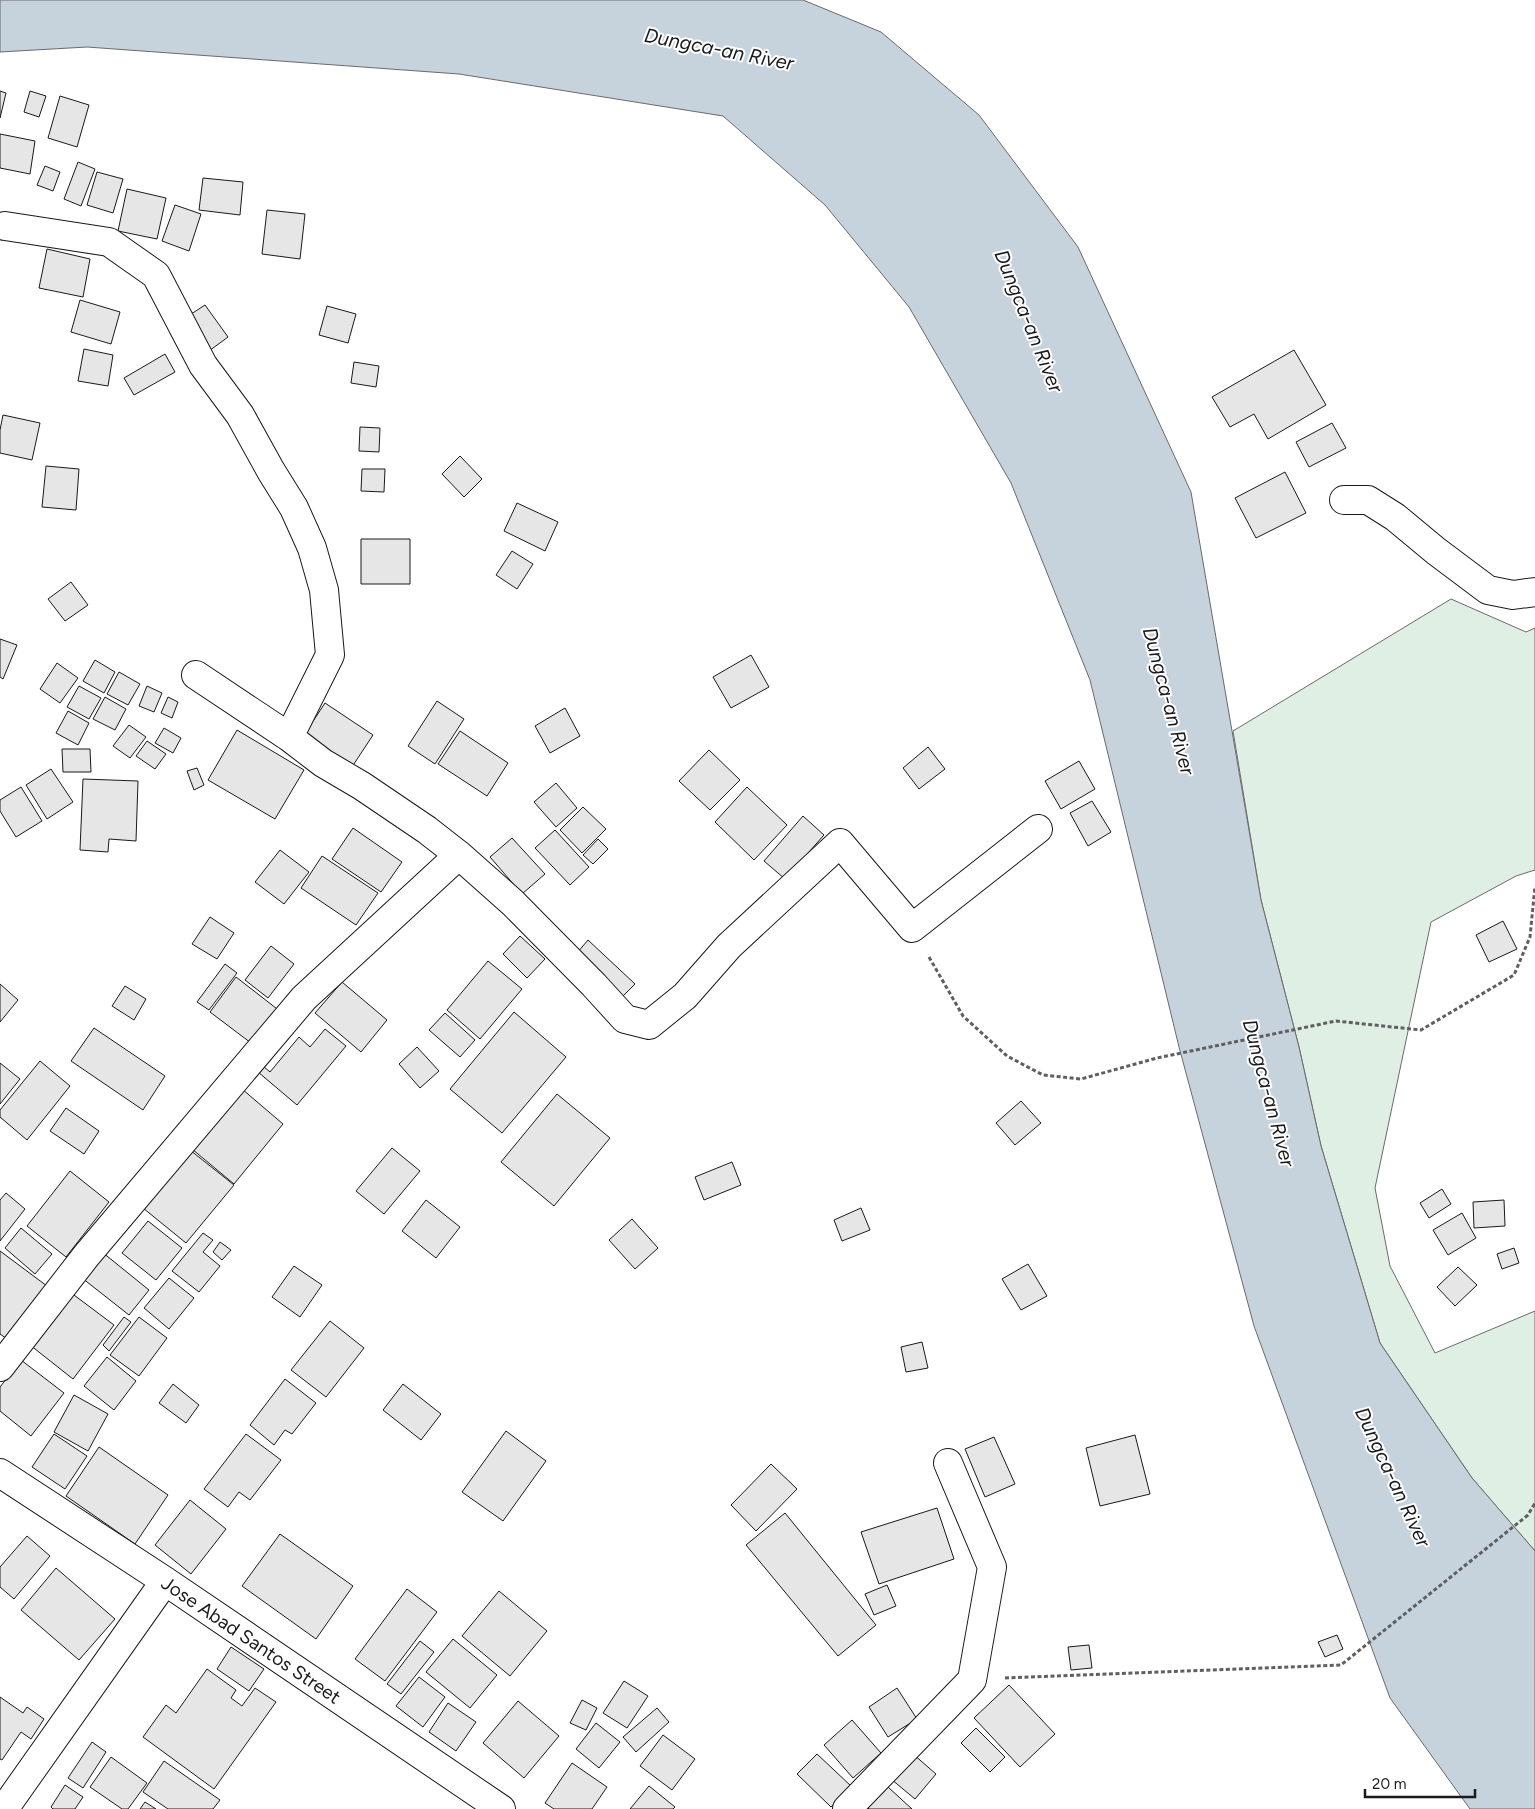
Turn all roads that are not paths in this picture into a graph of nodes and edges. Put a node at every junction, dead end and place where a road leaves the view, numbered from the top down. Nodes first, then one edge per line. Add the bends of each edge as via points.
1 (6, 226) dead end
2 (1344, 500) dead end
3 (1535, 592) edge
4 (196, 675) dead end
5 (289, 738) junction
6 (1038, 829) dead end
7 (459, 855) junction
8 (0, 1366) edge
9 (948, 1463) dead end
10 (0, 1472) edge
11 (165, 1581) junction
12 (4, 1809) edge
13 (501, 1809) edge
14 (847, 1809) edge

1 - 5 street via 109,242 156,275 203,365 240,415 294,508 312,548 324,590 330,655
2 - 3 street via 1368,500 1396,517 1436,552 1488,590 1513,596
4 - 5 street
5 - 7 street via 428,830
6 - 7 street via 912,928 840,843 729,946 685,996 649,1026 625,1019 513,902
7 - 8 street via 304,998 86,1256
9 - 14 street via 992,1567 972,1680
10 - 11 street, Jose Abad Santos Street
11 - 12 street
11 - 13 street, Jose Abad Santos Street

